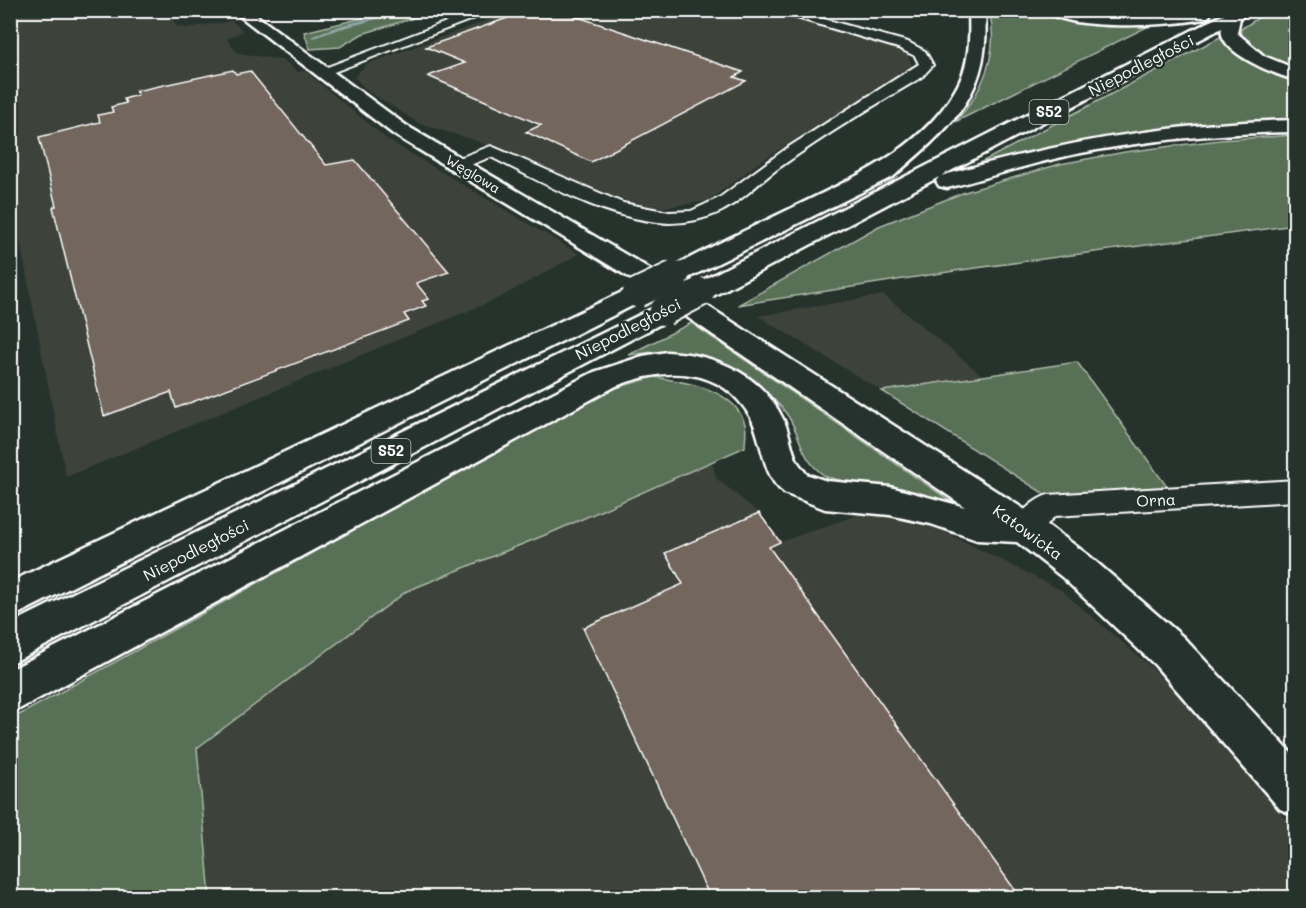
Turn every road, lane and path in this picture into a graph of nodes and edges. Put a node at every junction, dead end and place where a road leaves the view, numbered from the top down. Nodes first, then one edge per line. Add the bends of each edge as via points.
1 (239, 10) edge
2 (490, 10) edge
3 (776, 10) edge
4 (977, 10) edge
5 (1052, 10) edge
6 (1206, 13) edge
7 (1239, 14) edge
8 (321, 72) junction
9 (1296, 75) edge
10 (1040, 95) dead end
11 (1296, 126) edge
12 (947, 140) dead end
13 (457, 165) junction
14 (886, 171) junction
15 (865, 206) junction
16 (716, 323) joint
17 (1296, 490) edge
18 (1025, 528) junction
19 (110, 573) junction
20 (10, 602) edge
21 (10, 645) edge
22 (10, 693) edge
23 (1296, 793) edge

1 - 8 main road, Węglowa
2 - 8 street
3 - 13 street via 903,45 920,54 926,65 774,164 721,206 690,216 652,215 595,200 491,151
4 - 14 main road via 978,52 964,94 952,113
5 - 6 main road via 1081,17 1135,21
6 - 10 main road, Niepodległości / S52
7 - 9 main road via 1229,33 1242,49
7 - 15 main road, Niepodległości / S52
8 - 13 main road, Węglowa via 400,130
11 - 15 main road via 1164,136 1075,148 972,173
12 - 14 main road, Niepodległości / S52
13 - 16 main road, Węglowa via 599,248
14 - 19 main road, Niepodległości / S52, bridge via 638,293
15 - 19 main road, Niepodległości / S52, bridge via 664,310
16 - 18 main road, Katowicka
17 - 18 street, Orna via 1048,506
18 - 22 main road via 977,525 932,510 890,501 825,495 796,484 779,462 769,422 756,399 733,381 703,367 668,362 636,367 605,379
18 - 23 main road, Katowicka via 1075,566 1169,651
19 - 20 main road, Niepodległości / S52
19 - 21 main road, Niepodległości / S52

